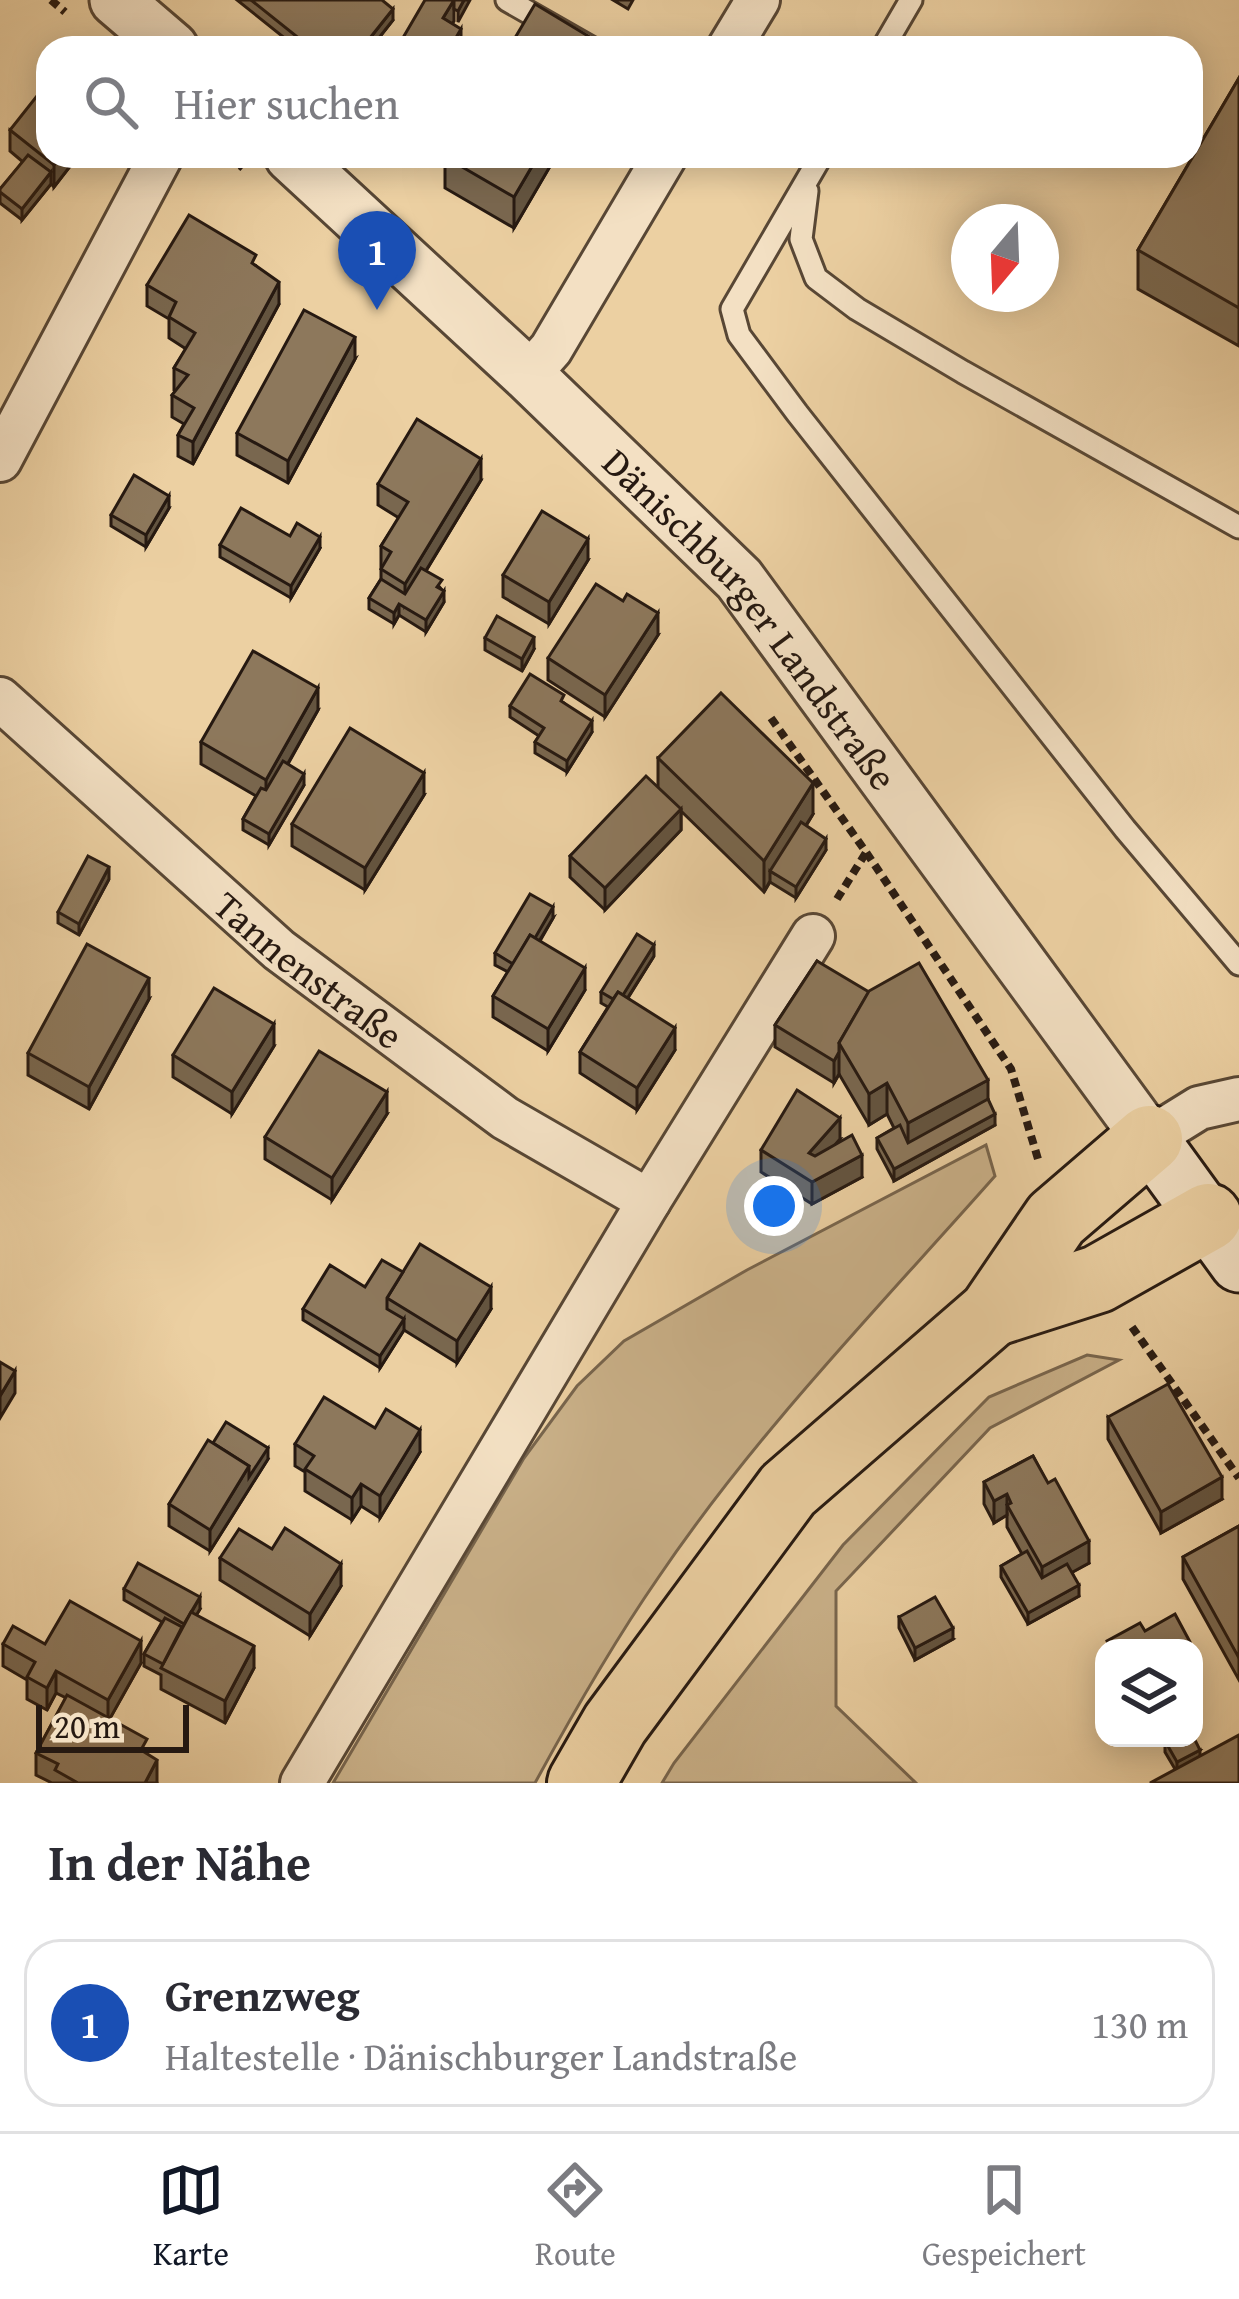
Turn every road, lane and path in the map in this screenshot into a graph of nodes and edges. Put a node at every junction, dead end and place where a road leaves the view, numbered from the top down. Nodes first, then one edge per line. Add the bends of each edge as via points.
1 (507, 0) edge
2 (758, 0) edge
3 (911, 0) edge
4 (570, 36) edge
5 (736, 36) edge
6 (890, 36) edge
7 (155, 168) edge
8 (304, 168) edge
9 (658, 168) edge
10 (814, 168) edge
11 (815, 168) edge
12 (528, 375) junction
13 (0, 460) edge
14 (1239, 527) edge
15 (0, 699) edge
16 (770, 717) dead end
17 (907, 811) junction
18 (866, 852) junction
19 (814, 936) joint
20 (1239, 964) edge
21 (1239, 1099) edge
22 (1149, 1139) junction
23 (649, 1201) junction
24 (1056, 1219) junction
25 (1228, 1226) edge
26 (1098, 1279) junction
27 (992, 1313) junction
28 (1239, 1478) edge
29 (302, 1783) edge
30 (580, 1783) edge

1 - 4 lane
2 - 5 street
3 - 6 lane
7 - 13 street
8 - 12 street, Dänischburger Landstraße
9 - 12 street
10 - 20 lane via 732,309 739,335
11 - 14 lane via 801,238 816,278 928,351
12 - 17 street, Dänischburger Landstraße via 739,579
15 - 23 street, Tannenstraße via 279,950 506,1118
16 - 18 path
17 - 18 path
17 - 22 street, Dänischburger Landstraße
18 - 19 path
18 - 24 path via 1011,1069
19 - 23 street
21 - 22 street via 1199,1108
22 - 24 highway
22 - 25 main road, Dänischburger Landstraße
23 - 29 street
24 - 27 highway
25 - 26 highway
26 - 27 highway
26 - 28 path
27 - 30 highway via 788,1490

